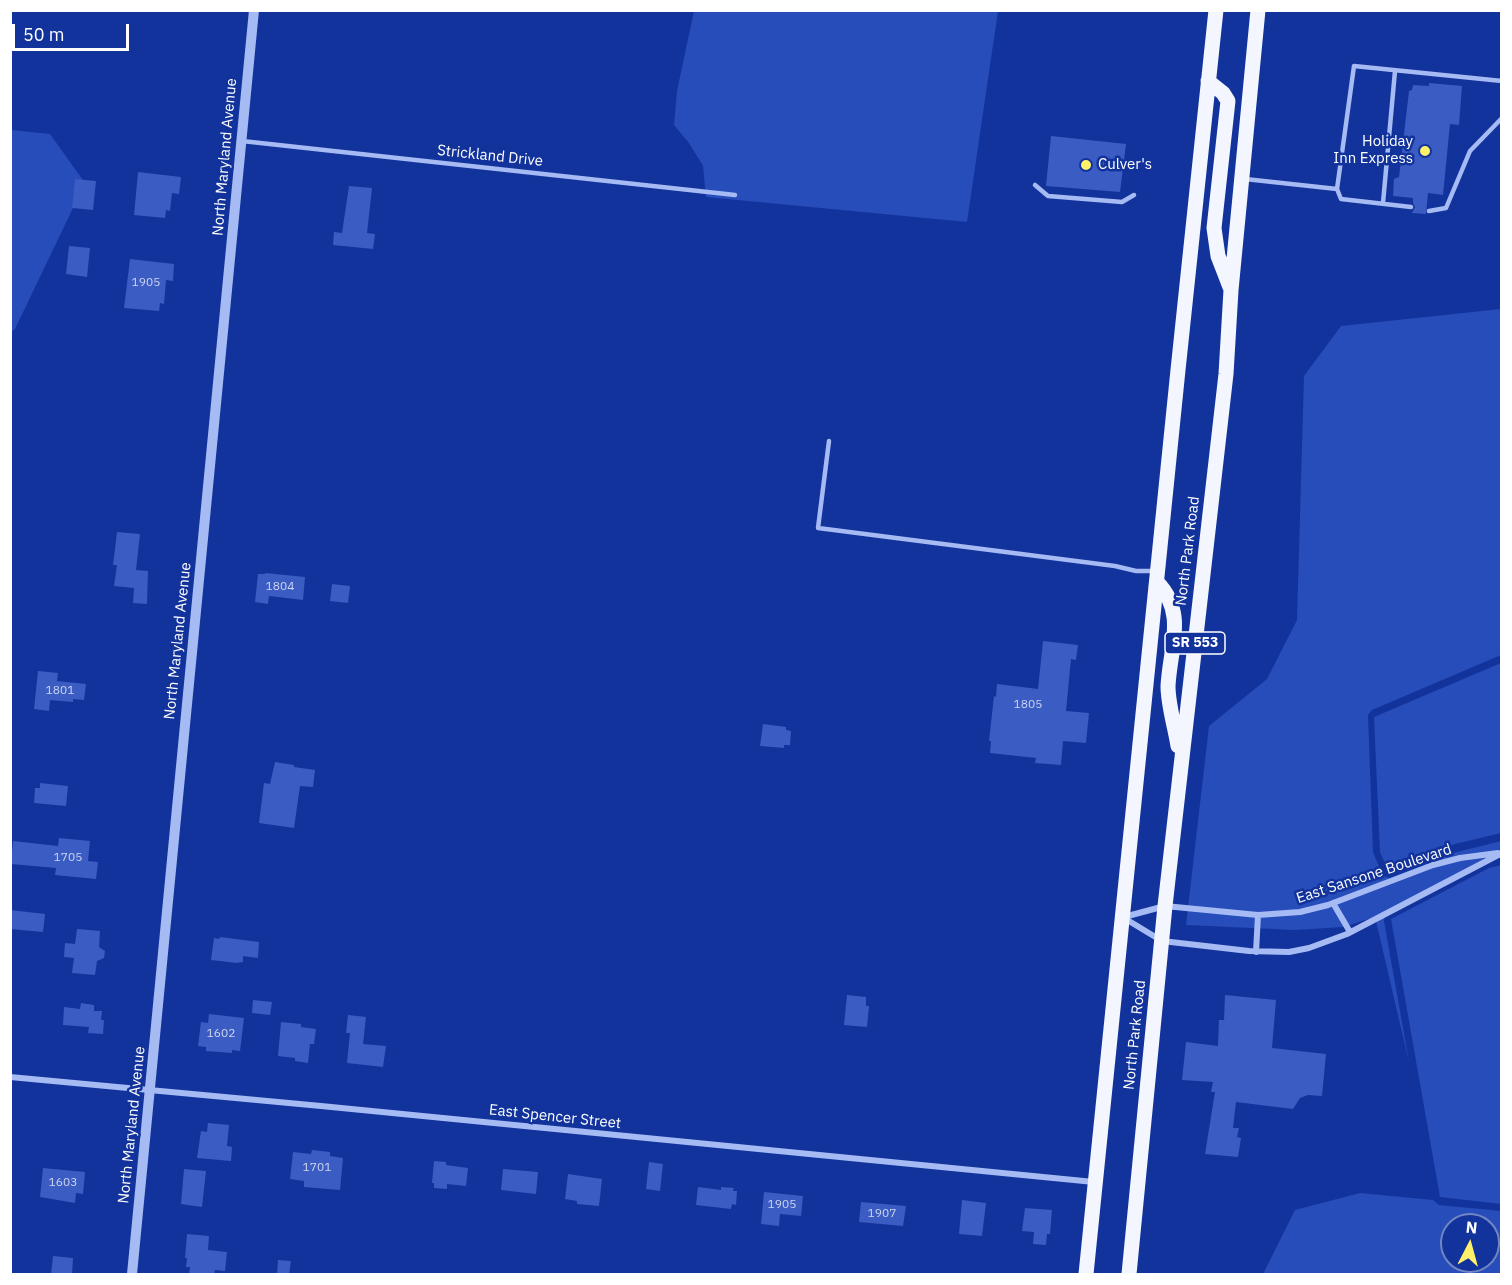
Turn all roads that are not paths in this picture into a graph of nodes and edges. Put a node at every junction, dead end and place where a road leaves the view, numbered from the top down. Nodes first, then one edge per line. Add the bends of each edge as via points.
1 (254, 10) edge
2 (1216, 10) edge
3 (1258, 10) edge
4 (1395, 71) junction
5 (1208, 81) junction
6 (1502, 81) edge
7 (1502, 118) edge
8 (242, 141) junction
9 (1242, 179) junction
10 (1035, 185) dead end
11 (1337, 189) junction
12 (735, 195) dead end
13 (1134, 195) dead end
14 (1383, 203) junction
15 (1411, 207) dead end
16 (1429, 211) dead end
17 (1231, 290) junction
18 (829, 441) dead end
19 (1158, 577) junction
20 (1181, 764) junction
21 (1502, 853) edge
22 (1333, 903) junction
23 (1165, 906) junction
24 (1258, 915) junction
25 (1123, 918) junction
26 (1350, 932) junction
27 (1162, 941) junction
28 (1256, 952) junction
29 (10, 1077) edge
30 (150, 1090) junction
31 (1096, 1183) junction
32 (132, 1275) edge
33 (1086, 1275) edge
34 (1129, 1275) edge

1 - 8 street, North Maryland Avenue
2 - 5 main road, North Park Road / SR 553
3 - 9 main road, North Park Road / SR 553
4 - 6 lane
4 - 11 lane via 1353,66
4 - 14 lane
5 - 17 main road via 1228,101 1214,228 1218,256
5 - 19 main road, North Park Road / SR 553
7 - 16 lane via 1470,151 1446,208
8 - 12 lane, Strickland Drive
8 - 30 street, North Maryland Avenue
9 - 11 lane
9 - 17 main road, North Park Road / SR 553
10 - 13 lane via 1048,196 1122,202
11 - 14 lane via 1341,199
14 - 15 lane
17 - 20 main road, North Park Road / SR 553 via 1226,374
18 - 19 lane via 818,528 1115,566
19 - 20 main road via 1168,593 1175,619 1168,688
19 - 25 main road, North Park Road / SR 553
20 - 23 main road, North Park Road / SR 553
21 - 22 street, East Sansone Boulevard via 1433,865
21 - 26 street, East Sansone Boulevard
22 - 24 street, East Sansone Boulevard via 1300,912
22 - 26 street
23 - 24 street, East Sansone Boulevard
23 - 25 street, East Sansone Boulevard
23 - 27 main road, North Park Road / SR 553
24 - 28 street
25 - 27 street, East Sansone Boulevard
25 - 31 main road, North Park Road / SR 553
26 - 28 street, East Sansone Boulevard via 1309,948
27 - 28 street, East Sansone Boulevard
27 - 34 main road, North Park Road / SR 553
29 - 30 street, East Spencer Street
30 - 31 street, East Spencer Street
30 - 32 street, North Maryland Avenue
31 - 33 main road, North Park Road / SR 553

